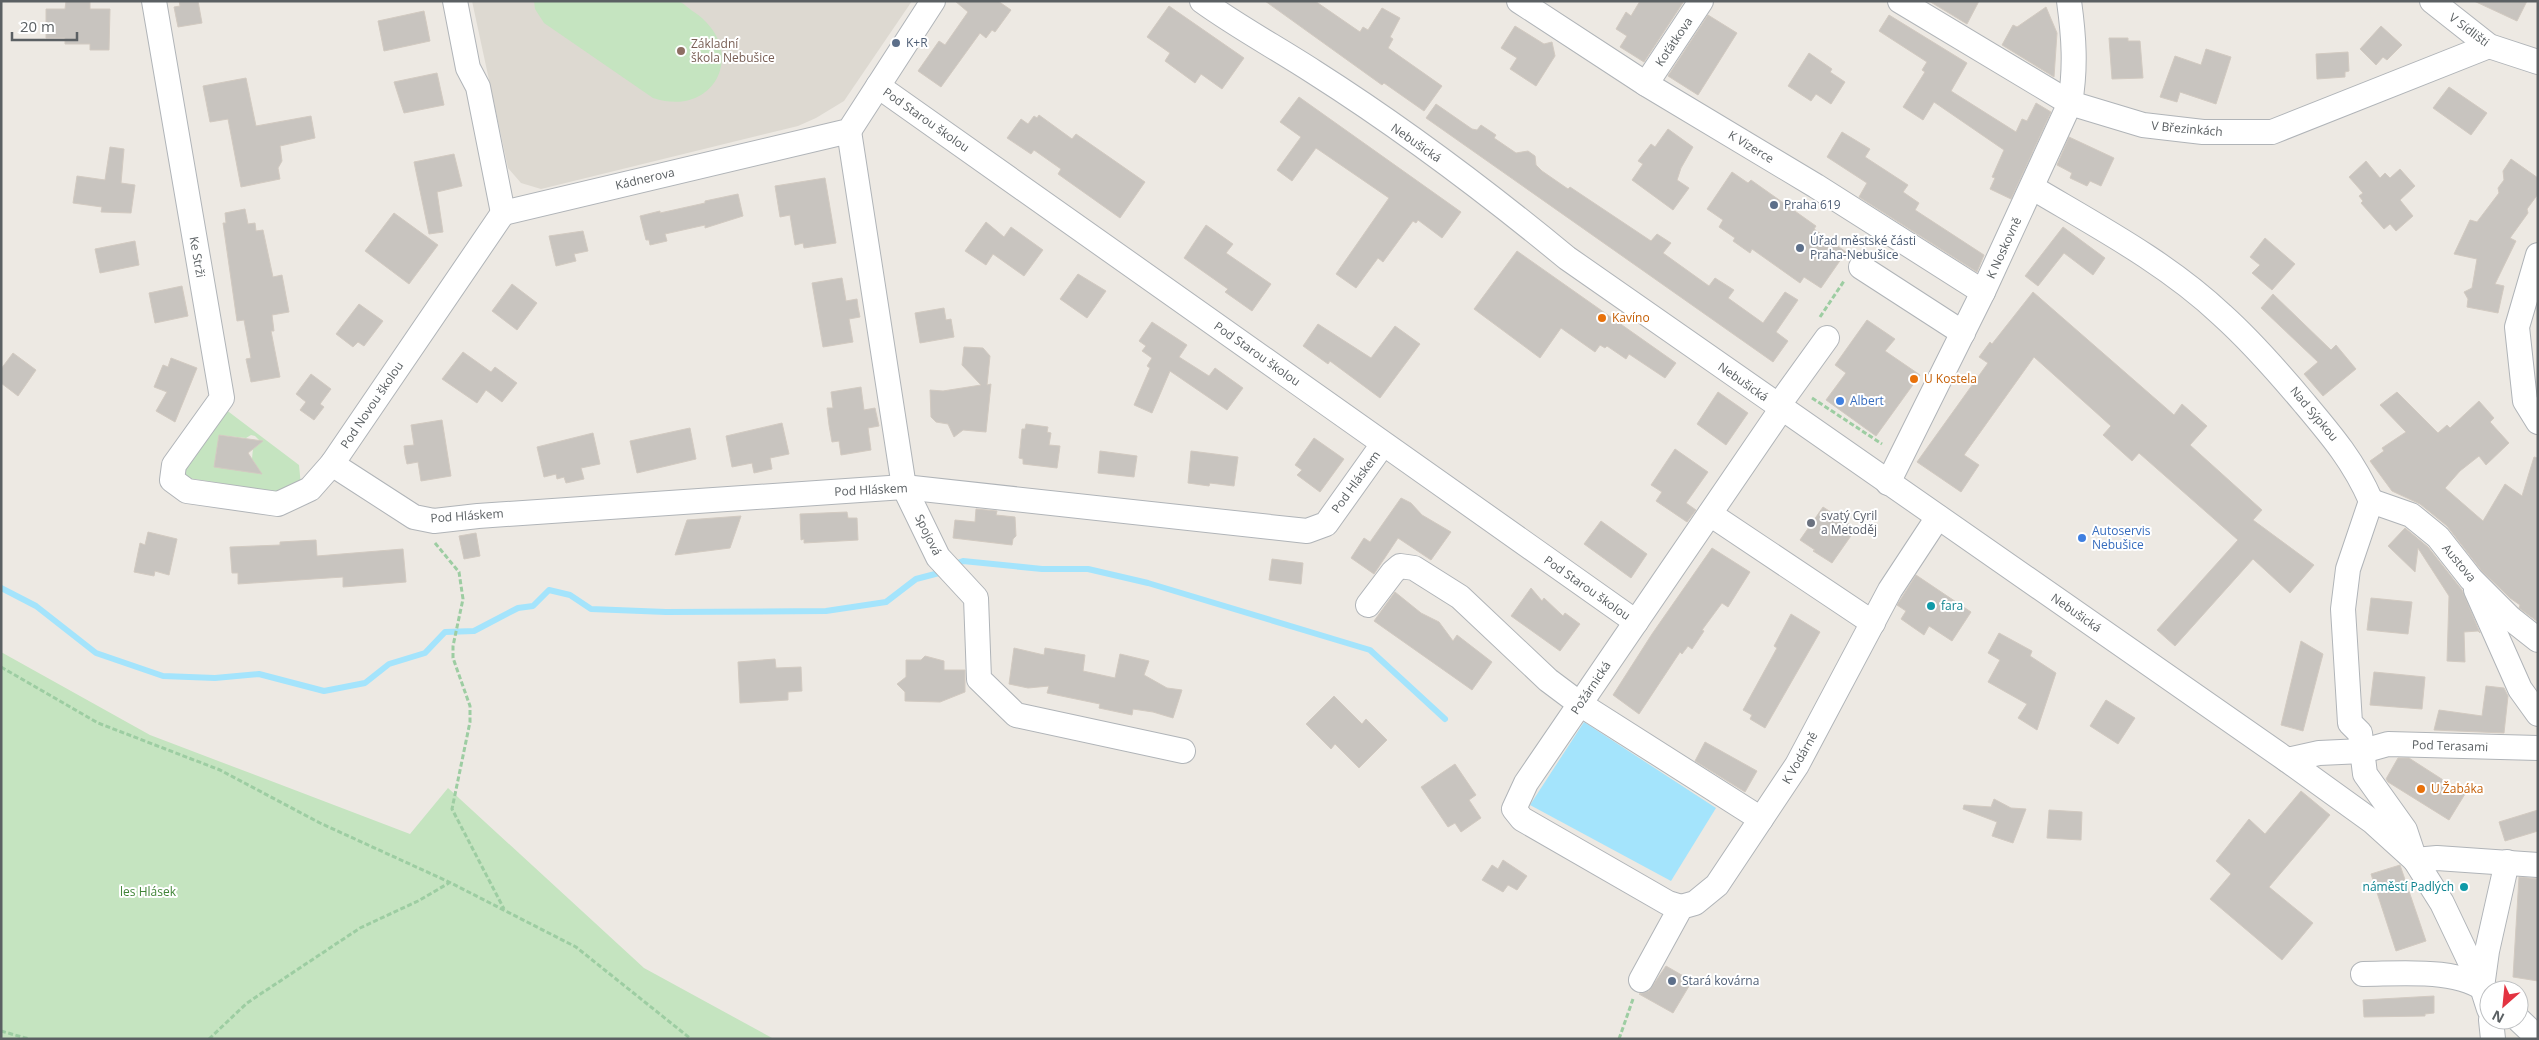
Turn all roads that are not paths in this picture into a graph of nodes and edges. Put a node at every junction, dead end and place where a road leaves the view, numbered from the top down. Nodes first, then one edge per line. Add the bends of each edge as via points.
1 (154, 1) edge
2 (455, 1) edge
3 (933, 1) edge
4 (1202, 1) edge
5 (1519, 1) edge
6 (1701, 1) edge
7 (1900, 1) edge
8 (2069, 1) edge
9 (2432, 1) edge
10 (2489, 46) junction
11 (2538, 62) edge
12 (1646, 84) junction
13 (878, 86) junction
14 (2070, 103) junction
15 (850, 131) junction
16 (2033, 188) junction
17 (503, 213) junction
18 (2538, 255) edge
19 (1861, 267) dead end
20 (1983, 292) junction
21 (1962, 333) junction
22 (1826, 338) dead end
23 (1780, 407) junction
24 (2538, 422) edge
25 (1383, 444) junction
26 (332, 464) junction
27 (1888, 483) junction
28 (904, 487) junction
29 (187, 492) joint
30 (2371, 501) junction
31 (1710, 514) junction
32 (1938, 517) junction
33 (2471, 579) junction
34 (1368, 605) dead end
35 (1636, 622) junction
36 (1873, 622) junction
37 (2538, 640) edge
38 (1580, 704) junction
39 (2538, 714) edge
40 (2538, 748) edge
41 (1183, 751) dead end
42 (2363, 751) junction
43 (2287, 760) junction
44 (1761, 819) junction
45 (2538, 850) edge
46 (2415, 860) junction
47 (2507, 862) junction
48 (2538, 865) edge
49 (1681, 907) junction
50 (2363, 974) dead end
51 (1641, 980) dead end
52 (2479, 980) edge
53 (2487, 980) edge
54 (2479, 992) edge

1 - 29 street, Ke Strži via 222,398 174,465 172,480
2 - 17 street via 468,68 478,87
3 - 13 street
4 - 23 street, Nebušická via 1315,72 1493,197 1567,258
5 - 12 street, K Vizerce
6 - 12 street, Koťátkova
7 - 14 street, V Březinkách
8 - 14 street, K Noskovně via 2075,48
9 - 10 street, V Sídlišti
10 - 11 street, V Sídlišti
10 - 14 street, V Březinkách via 2272,132 2203,132 2143,125
12 - 20 street, K Vizerce
13 - 15 street
13 - 25 street, Pod Starou školou
14 - 16 street, K Noskovně
15 - 17 street, Kádnerova
15 - 28 street, Spojová
16 - 20 street, K Noskovně
16 - 30 street, Nad Sýpkou via 2110,233 2222,314 2284,379 2347,454
17 - 26 street, Pod Novou školou
18 - 24 street via 2517,327 2526,401
19 - 21 street
20 - 21 street, K Noskovně
21 - 27 street, K Noskovně
22 - 23 street, Požárnická
23 - 27 street, Nebušická
23 - 31 street, Požárnická
25 - 28 street, Pod Hláskem via 1326,524 1307,531
25 - 35 street, Pod Starou školou
26 - 28 street, Pod Hláskem via 414,518 434,521
26 - 29 street, Pod Novou školou via 310,489 278,504
27 - 32 street, Nebušická
28 - 41 street, Spojová via 938,557 976,598 980,678 1016,714
30 - 33 street, Austova via 2411,515 2438,537
30 - 42 street via 2348,568 2342,609 2350,723 2360,733
31 - 35 street, Požárnická
31 - 36 street
32 - 36 street, K Vodárně
32 - 43 street, Nebušická
33 - 37 street, Austova via 2510,618
33 - 39 street via 2520,689
34 - 38 street via 1392,572 1400,566 1414,568 1460,598 1548,680
35 - 38 street, Požárnická
36 - 44 street, K Vodárně via 1798,765
38 - 44 street
38 - 49 street, Požárnická via 1526,783 1514,809 1522,819 1668,903
40 - 42 street, Pod Terasami via 2388,744
42 - 43 street via 2319,753
42 - 46 street via 2365,774 2405,830
43 - 46 street via 2373,822
44 - 49 street, K Vodárně via 1717,885 1695,902
45 - 47 street
46 - 47 street
46 - 52 street via 2442,903
47 - 48 street
47 - 53 street via 2487,951
49 - 51 street
50 - 54 street via 2441,974

